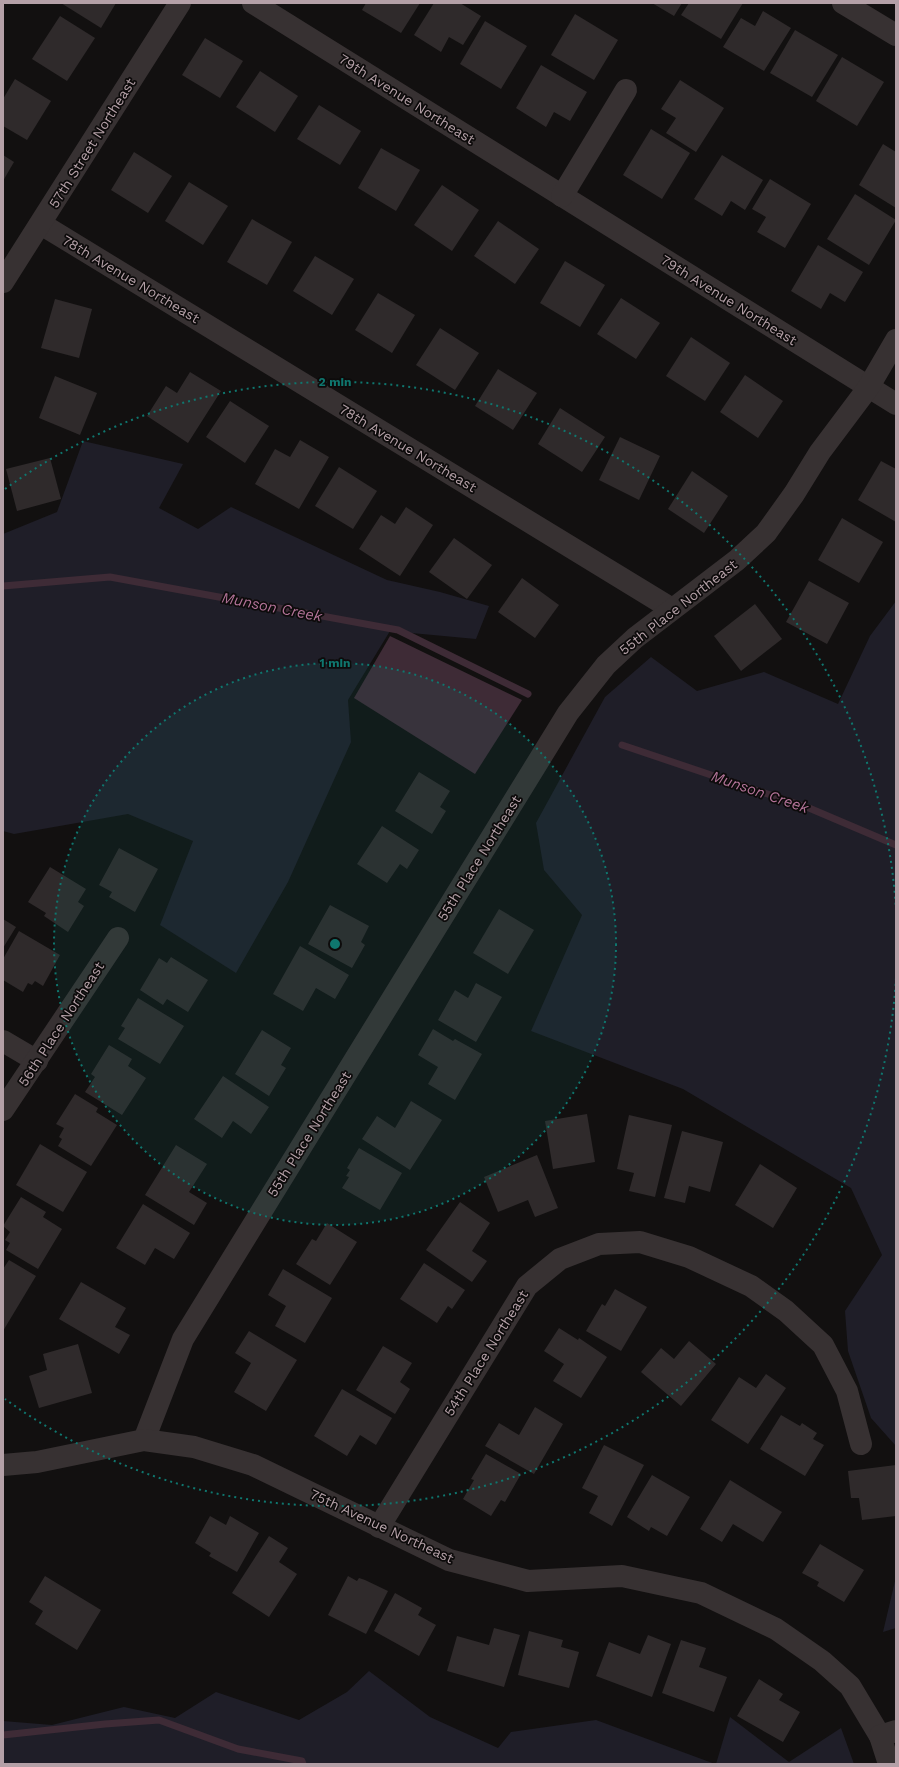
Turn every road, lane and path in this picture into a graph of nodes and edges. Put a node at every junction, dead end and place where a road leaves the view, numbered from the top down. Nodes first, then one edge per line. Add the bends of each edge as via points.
1 (180, 3) edge
2 (253, 3) edge
3 (844, 3) edge
4 (896, 35) edge
5 (626, 90) dead end
6 (562, 196) junction
7 (41, 224) junction
8 (3, 282) edge
9 (896, 340) edge
10 (868, 388) junction
11 (896, 404) edge
12 (672, 609) junction
13 (118, 938) dead end
14 (3, 1041) edge
15 (37, 1061) junction
16 (3, 1110) edge
17 (144, 1440) junction
18 (861, 1444) dead end
19 (3, 1465) edge
20 (379, 1527) junction
21 (888, 1733) edge
22 (888, 1764) edge

1 - 7 street, 57th Street Northeast
2 - 6 street, 79th Avenue Northeast
3 - 4 street
5 - 6 street
6 - 10 street, 79th Avenue Northeast
7 - 8 street, 57th Street Northeast
7 - 12 street, 78th Avenue Northeast
9 - 10 street, 55th Place Northeast
10 - 11 street, 79th Avenue Northeast
10 - 12 street, 55th Place Northeast via 820,452 766,533 737,560
12 - 17 street, 55th Place Northeast via 606,665 568,713 183,1339
13 - 15 street, 56th Place Northeast
14 - 15 street
15 - 16 street, 56th Place Northeast
17 - 19 street, 75th Avenue Northeast via 37,1462
17 - 20 street, 75th Avenue Northeast via 194,1448 253,1465
18 - 20 street, 54th Place Northeast via 847,1391 822,1345 786,1310 751,1286 689,1257 640,1242 599,1244 560,1259 527,1286
20 - 21 street, 75th Avenue Northeast via 449,1560 528,1581 622,1576 700,1593 776,1629 822,1661 850,1686
21 - 22 street, 75th Avenue Northeast

